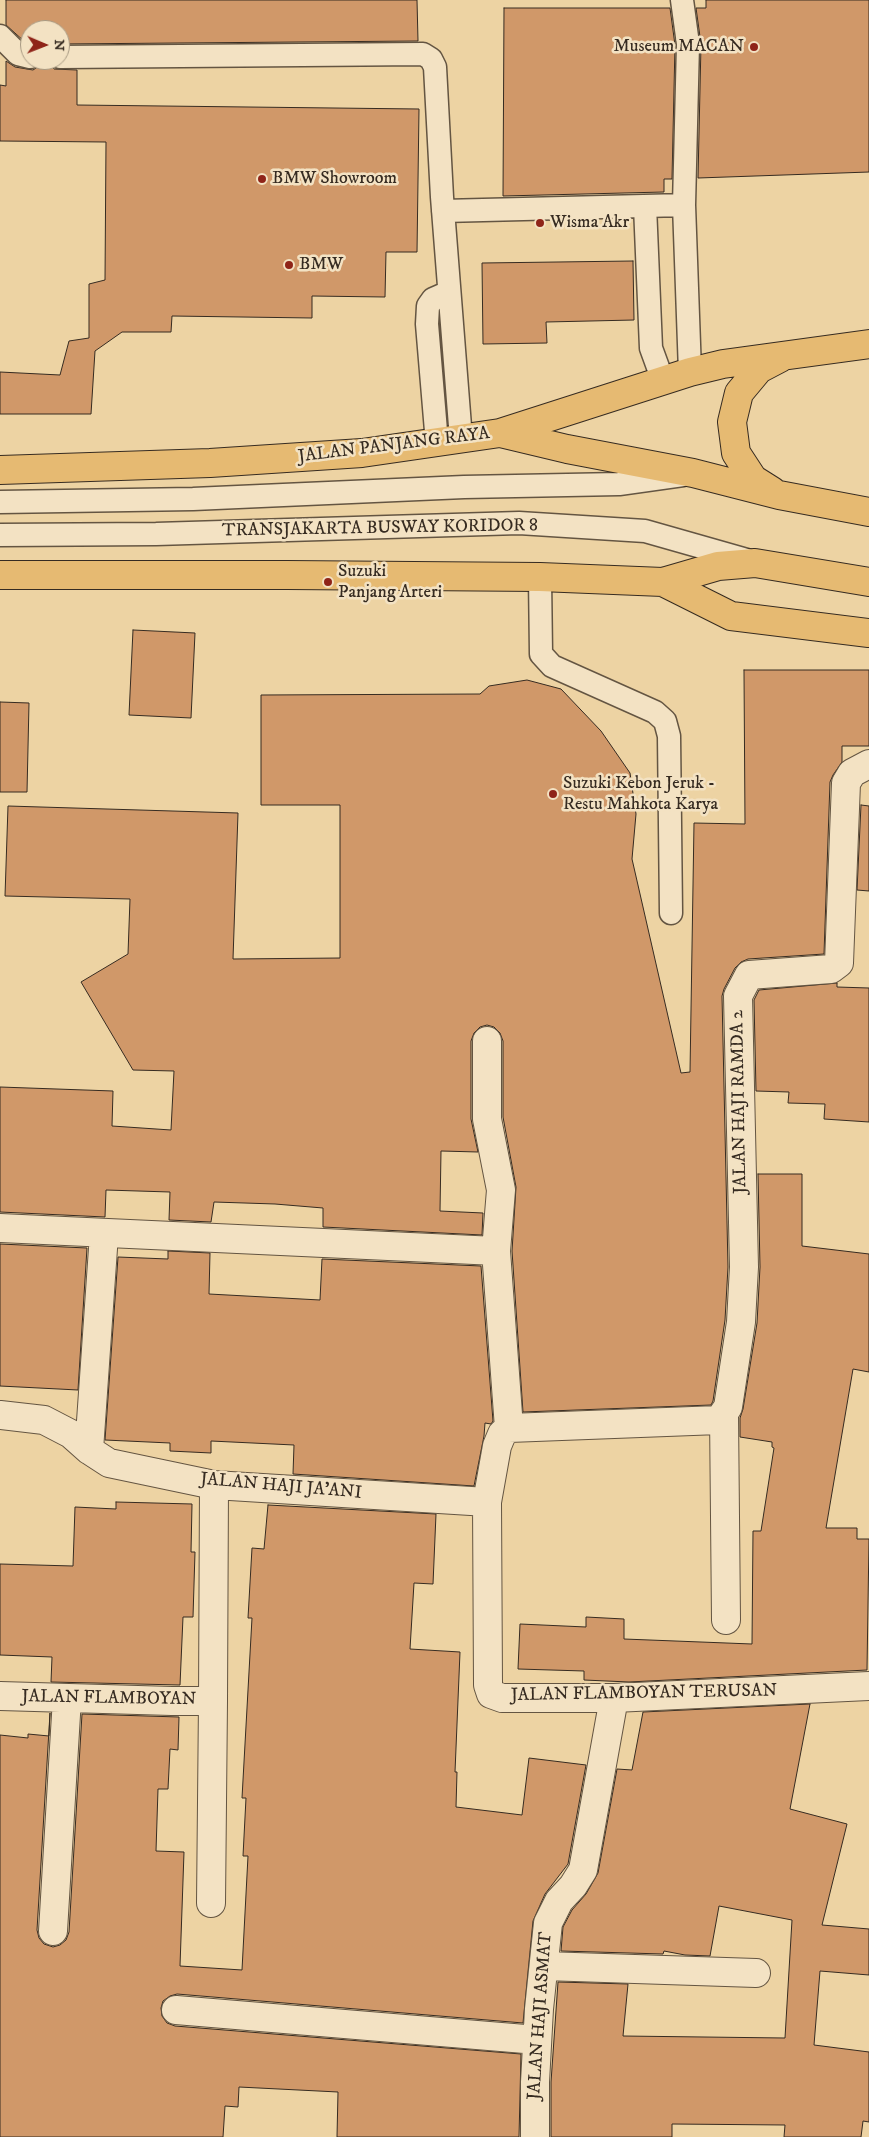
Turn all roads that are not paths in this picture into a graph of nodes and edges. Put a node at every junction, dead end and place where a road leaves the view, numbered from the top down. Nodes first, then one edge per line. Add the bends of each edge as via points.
1 (682, 0) edge
2 (0, 36) edge
3 (20, 54) edge
4 (70, 57) edge
5 (684, 205) junction
6 (644, 206) junction
7 (443, 211) junction
8 (869, 344) edge
9 (786, 355) junction
10 (690, 372) junction
11 (663, 381) junction
12 (500, 433) junction
13 (449, 441) junction
14 (0, 470) edge
15 (693, 473) junction
16 (779, 496) junction
17 (0, 502) edge
18 (869, 512) edge
19 (0, 535) edge
20 (755, 563) junction
21 (0, 576) edge
22 (540, 578) junction
23 (663, 582) junction
24 (869, 582) edge
25 (869, 633) edge
26 (869, 764) edge
27 (671, 914) dead end
28 (487, 1041) dead end
29 (0, 1228) edge
30 (104, 1234) junction
31 (496, 1251) junction
32 (724, 1414) junction
33 (0, 1415) edge
34 (509, 1428) junction
35 (89, 1450) junction
36 (214, 1485) junction
37 (487, 1502) junction
38 (726, 1620) dead end
39 (869, 1686) edge
40 (0, 1696) edge
41 (67, 1698) junction
42 (614, 1698) junction
43 (213, 1701) junction
44 (211, 1903) dead end
45 (53, 1931) dead end
46 (544, 1966) junction
47 (756, 1973) dead end
48 (176, 2010) dead end
49 (537, 2040) junction
50 (535, 2137) edge

1 - 5 lane via 688,44
2 - 3 lane
4 - 7 lane via 422,54 435,67
5 - 6 lane
5 - 10 lane
6 - 7 lane
6 - 11 lane via 651,348
7 - 13 lane via 449,292 428,306 427,324
8 - 9 main road
9 - 10 main road
9 - 16 main road via 759,369 739,393 732,422 736,453 753,479
10 - 11 main road
11 - 12 main road
12 - 13 main road, JALAN PANJANG RAYA
12 - 15 main road, JALAN PANJANG RAYA
13 - 14 main road, JALAN PANJANG RAYA via 362,453 228,462
15 - 16 main road, JALAN PANJANG RAYA
15 - 17 lane, TRANSJAKARTA BUSWAY KORIDOR 8 via 619,484 193,499
16 - 18 main road, JALAN PANJANG RAYA
19 - 20 lane, TRANSJAKARTA BUSWAY KORIDOR 8 via 156,534 519,523 644,530
20 - 23 main road via 718,566
20 - 24 main road
21 - 22 main road
22 - 23 main road
22 - 27 lane via 540,654 552,666 655,712 665,721 670,736
23 - 25 main road via 731,616
26 - 32 street, JALAN HAJI RAMDA 2 via 852,773 846,783 840,963 830,969 749,975 738,996 744,1267 741,1322 728,1407
28 - 31 street via 488,1119 501,1190
29 - 30 street
30 - 31 street
30 - 35 street
31 - 34 street
32 - 34 street via 719,1420
32 - 38 street
33 - 35 street, JALAN HAJI JA'ANI via 44,1420 71,1434
34 - 37 street via 497,1446
35 - 36 street, JALAN HAJI JA'ANI via 109,1464
36 - 37 street, JALAN HAJI JA'ANI
36 - 43 street, JALAN FLAMBOYAN
37 - 42 street, JALAN FLAMBOYAN TERUSAN via 488,1685 491,1694 502,1698
39 - 42 street, JALAN FLAMBOYAN TERUSAN
40 - 41 street, JALAN FLAMBOYAN
41 - 43 street, JALAN FLAMBOYAN
41 - 45 street
42 - 46 street, JALAN HAJI ASMAT via 583,1870 550,1917
43 - 44 street
46 - 47 street
46 - 49 street, JALAN HAJI ASMAT
48 - 49 street
49 - 50 street, JALAN HAJI ASMAT

